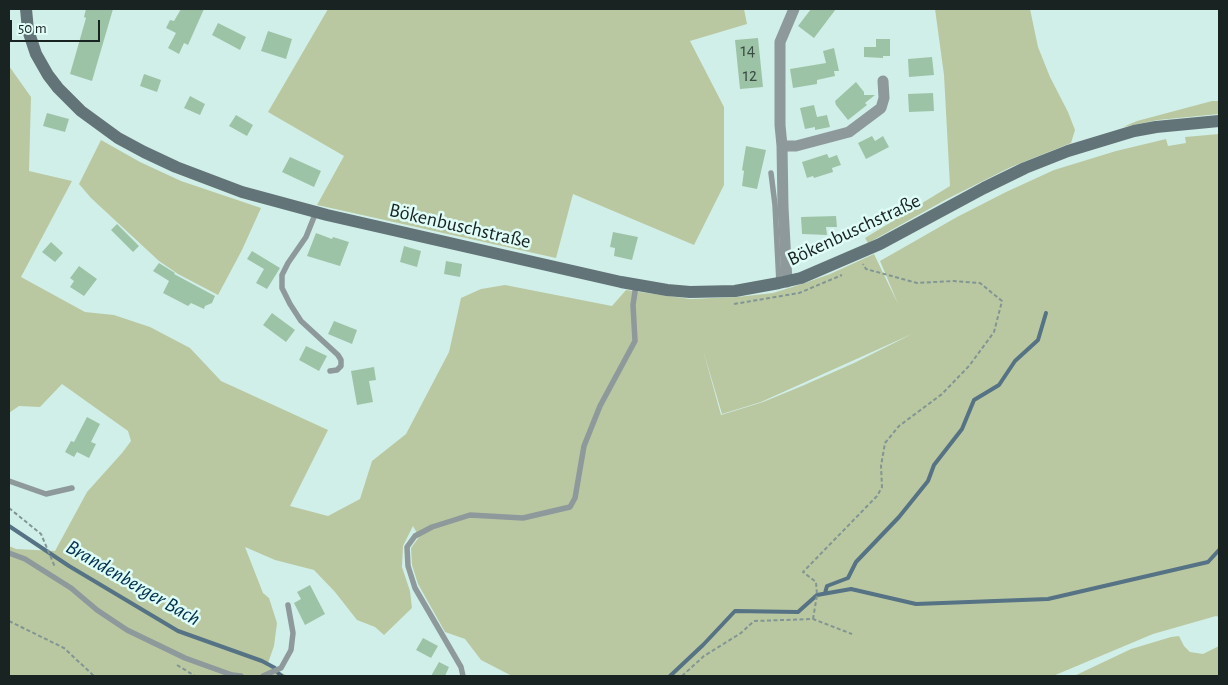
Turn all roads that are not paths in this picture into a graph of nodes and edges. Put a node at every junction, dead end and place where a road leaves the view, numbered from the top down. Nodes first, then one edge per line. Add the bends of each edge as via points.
1 (26, 9) edge
2 (794, 9) edge
3 (883, 81) dead end
4 (1219, 121) edge
5 (782, 146) junction
6 (771, 173) dead end
7 (316, 212) junction
8 (783, 283) junction
9 (636, 285) junction
10 (330, 371) dead end
11 (9, 481) edge
12 (72, 488) dead end
13 (9, 553) edge
14 (288, 605) dead end
15 (241, 676) edge
16 (264, 676) edge
17 (463, 676) edge

1 - 7 main road, Bökenbuschstraße via 32,42 48,76 69,100 118,138 208,180
2 - 5 street via 780,42
3 - 5 street via 881,108 849,132 796,146
4 - 8 main road, Bökenbuschstraße via 1156,127 1068,151 984,188 857,254
5 - 8 street
6 - 8 lane
7 - 9 main road, Bökenbuschstraße
7 - 10 lane via 306,237 282,275 282,288 301,321 341,360 341,366
8 - 9 main road, Bökenbuschstraße via 712,292
9 - 17 lane via 633,305 635,341 600,406 584,446 575,498 570,507 523,518 470,515 432,527 415,536 407,547 408,566 415,588 461,667
11 - 12 lane via 46,494
13 - 15 lane via 61,582 127,630 185,658
14 - 16 lane via 293,633 291,650 282,668

